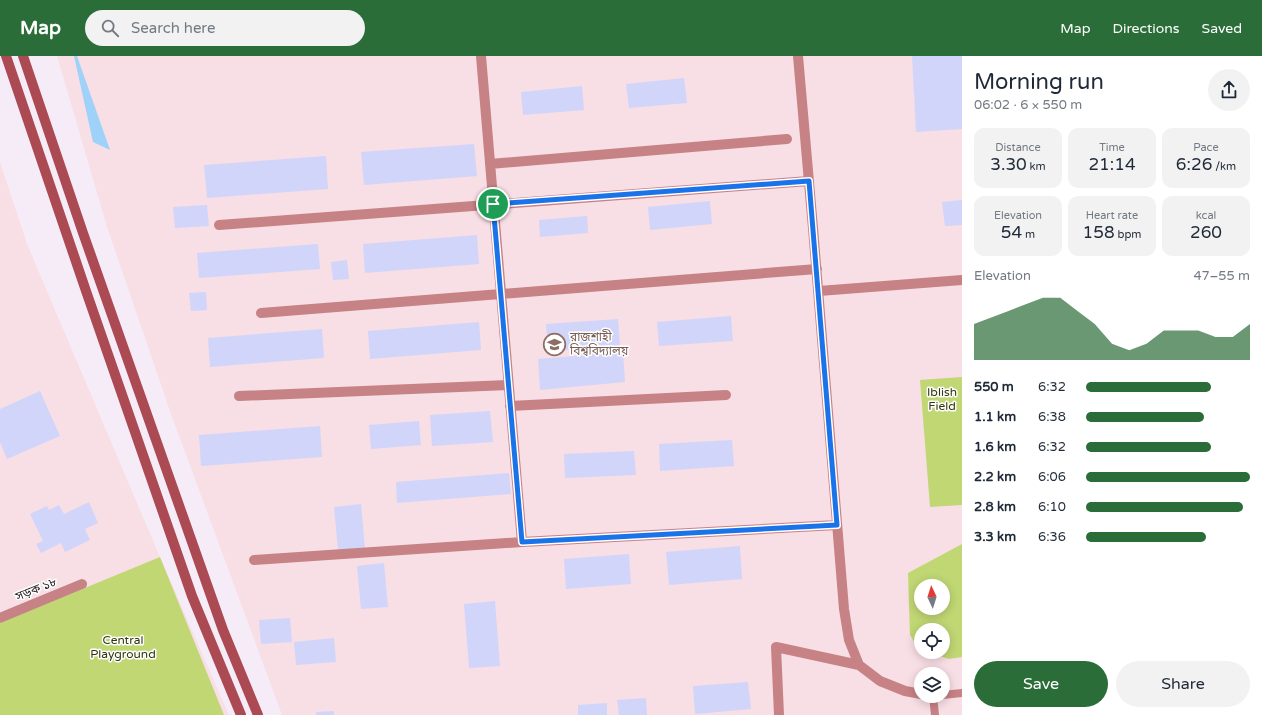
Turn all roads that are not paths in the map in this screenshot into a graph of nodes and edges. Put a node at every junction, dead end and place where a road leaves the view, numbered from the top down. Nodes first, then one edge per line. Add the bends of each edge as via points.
1 (6, 56) edge
2 (23, 56) edge
3 (481, 56) edge
4 (798, 56) edge
5 (787, 139) dead end
6 (490, 164) junction
7 (809, 181) junction
8 (493, 204) junction
9 (219, 224) dead end
10 (817, 269) junction
11 (962, 280) edge
12 (819, 291) junction
13 (501, 294) junction
14 (261, 313) dead end
15 (508, 385) junction
16 (726, 395) dead end
17 (240, 396) dead end
18 (510, 406) junction
19 (837, 525) junction
20 (522, 542) junction
21 (254, 560) dead end
22 (82, 584) dead end
23 (0, 618) edge
24 (859, 665) junction
25 (914, 693) edge
26 (962, 693) edge
27 (950, 694) edge
28 (934, 703) edge
29 (241, 715) edge
30 (258, 715) edge
31 (779, 715) edge
32 (935, 715) edge

1 - 29 main road via 192,596
2 - 30 main road via 223,630
3 - 6 street
4 - 7 street
5 - 6 street
6 - 8 street
7 - 8 street
7 - 10 street
8 - 9 street
8 - 13 street
10 - 12 street
10 - 13 street
11 - 12 street
12 - 19 street
13 - 14 street
13 - 15 street
15 - 17 street
15 - 18 street
16 - 18 street
18 - 20 street
19 - 20 street
19 - 24 street via 844,609 850,640
20 - 21 street
22 - 23 street, সড়ক ১৮
24 - 25 street via 880,681
24 - 31 street via 776,647
26 - 27 lane
28 - 32 lane

